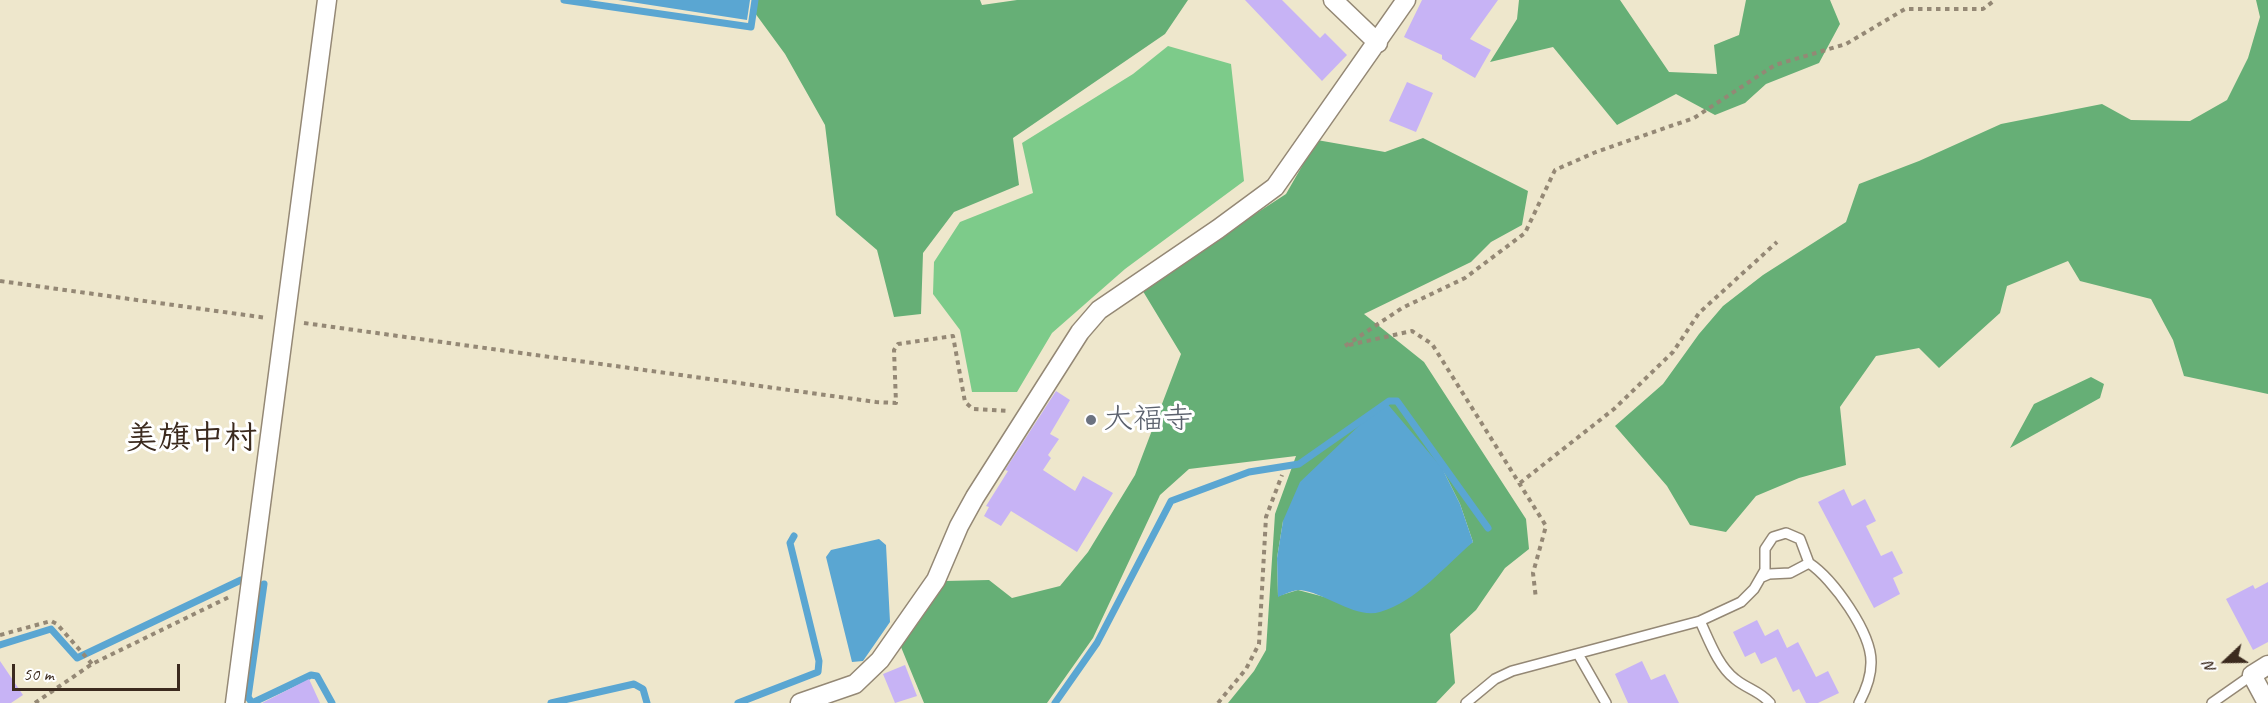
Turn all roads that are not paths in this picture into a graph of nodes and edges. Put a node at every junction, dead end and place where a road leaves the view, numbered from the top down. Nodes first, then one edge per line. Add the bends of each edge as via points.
1 (327, 0) edge
2 (1333, 0) edge
3 (1406, 0) edge
4 (1378, 43) junction
5 (1809, 563) junction
6 (1762, 577) junction
7 (1700, 621) junction
8 (1578, 654) junction
9 (2268, 665) edge
10 (2252, 675) junction
11 (1471, 701) edge
12 (235, 703) edge
13 (800, 703) edge
14 (1606, 703) edge
15 (1770, 703) edge
16 (1860, 703) edge
17 (2212, 703) edge
18 (2267, 703) edge

1 - 12 street
2 - 4 street
3 - 4 street
4 - 13 street via 1275,187 1099,310 1080,332 975,497 936,580 880,660 855,684
5 - 6 lane via 1790,573
5 - 6 lane via 1800,539 1780,534 1764,549
5 - 16 lane via 1822,571 1844,600 1870,651 1870,675
6 - 7 lane via 1741,602
7 - 8 lane
7 - 15 lane via 1730,675
8 - 11 lane via 1512,671 1495,679
8 - 14 lane
9 - 10 street
10 - 17 lane
10 - 18 street

